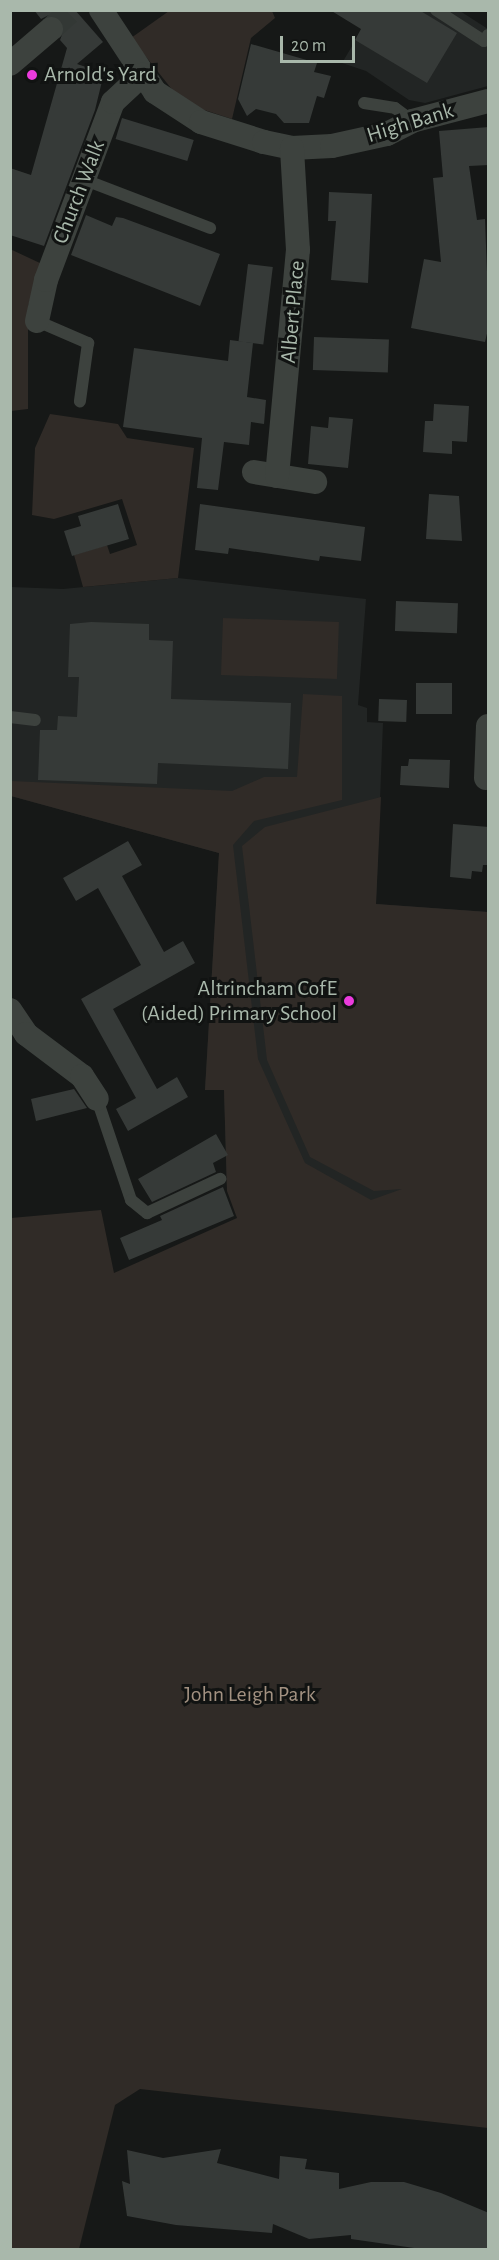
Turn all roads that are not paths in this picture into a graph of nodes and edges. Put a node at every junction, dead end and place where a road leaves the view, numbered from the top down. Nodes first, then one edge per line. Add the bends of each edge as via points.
1 (436, 10) edge
2 (107, 13) edge
3 (51, 29) tunnel mouth
4 (489, 35) edge
5 (10, 64) edge
6 (142, 75) junction
7 (489, 101) edge
8 (364, 104) dead end
9 (412, 121) junction
10 (292, 148) junction
11 (85, 180) junction
12 (210, 228) dead end
13 (37, 321) joint
14 (80, 401) dead end
15 (315, 482) dead end
16 (10, 717) edge
17 (35, 720) dead end
18 (489, 726) edge
19 (486, 778) dead end
20 (10, 1010) edge
21 (97, 1099) joint
22 (220, 1179) dead end

1 - 4 lane via 484,41
2 - 6 street
3 - 5 street
6 - 10 street via 155,92 201,122
6 - 11 street, Church Walk via 113,102
7 - 9 street, High Bank
8 - 9 lane via 395,108
9 - 10 street, High Bank via 387,134 332,146
10 - 15 street, Albert Place via 298,250 266,474
11 - 12 lane
11 - 13 street, Church Walk via 46,280
13 - 14 lane via 88,343
16 - 17 lane
18 - 19 street
20 - 21 street via 26,1034 82,1076
21 - 22 lane via 131,1200 147,1213

